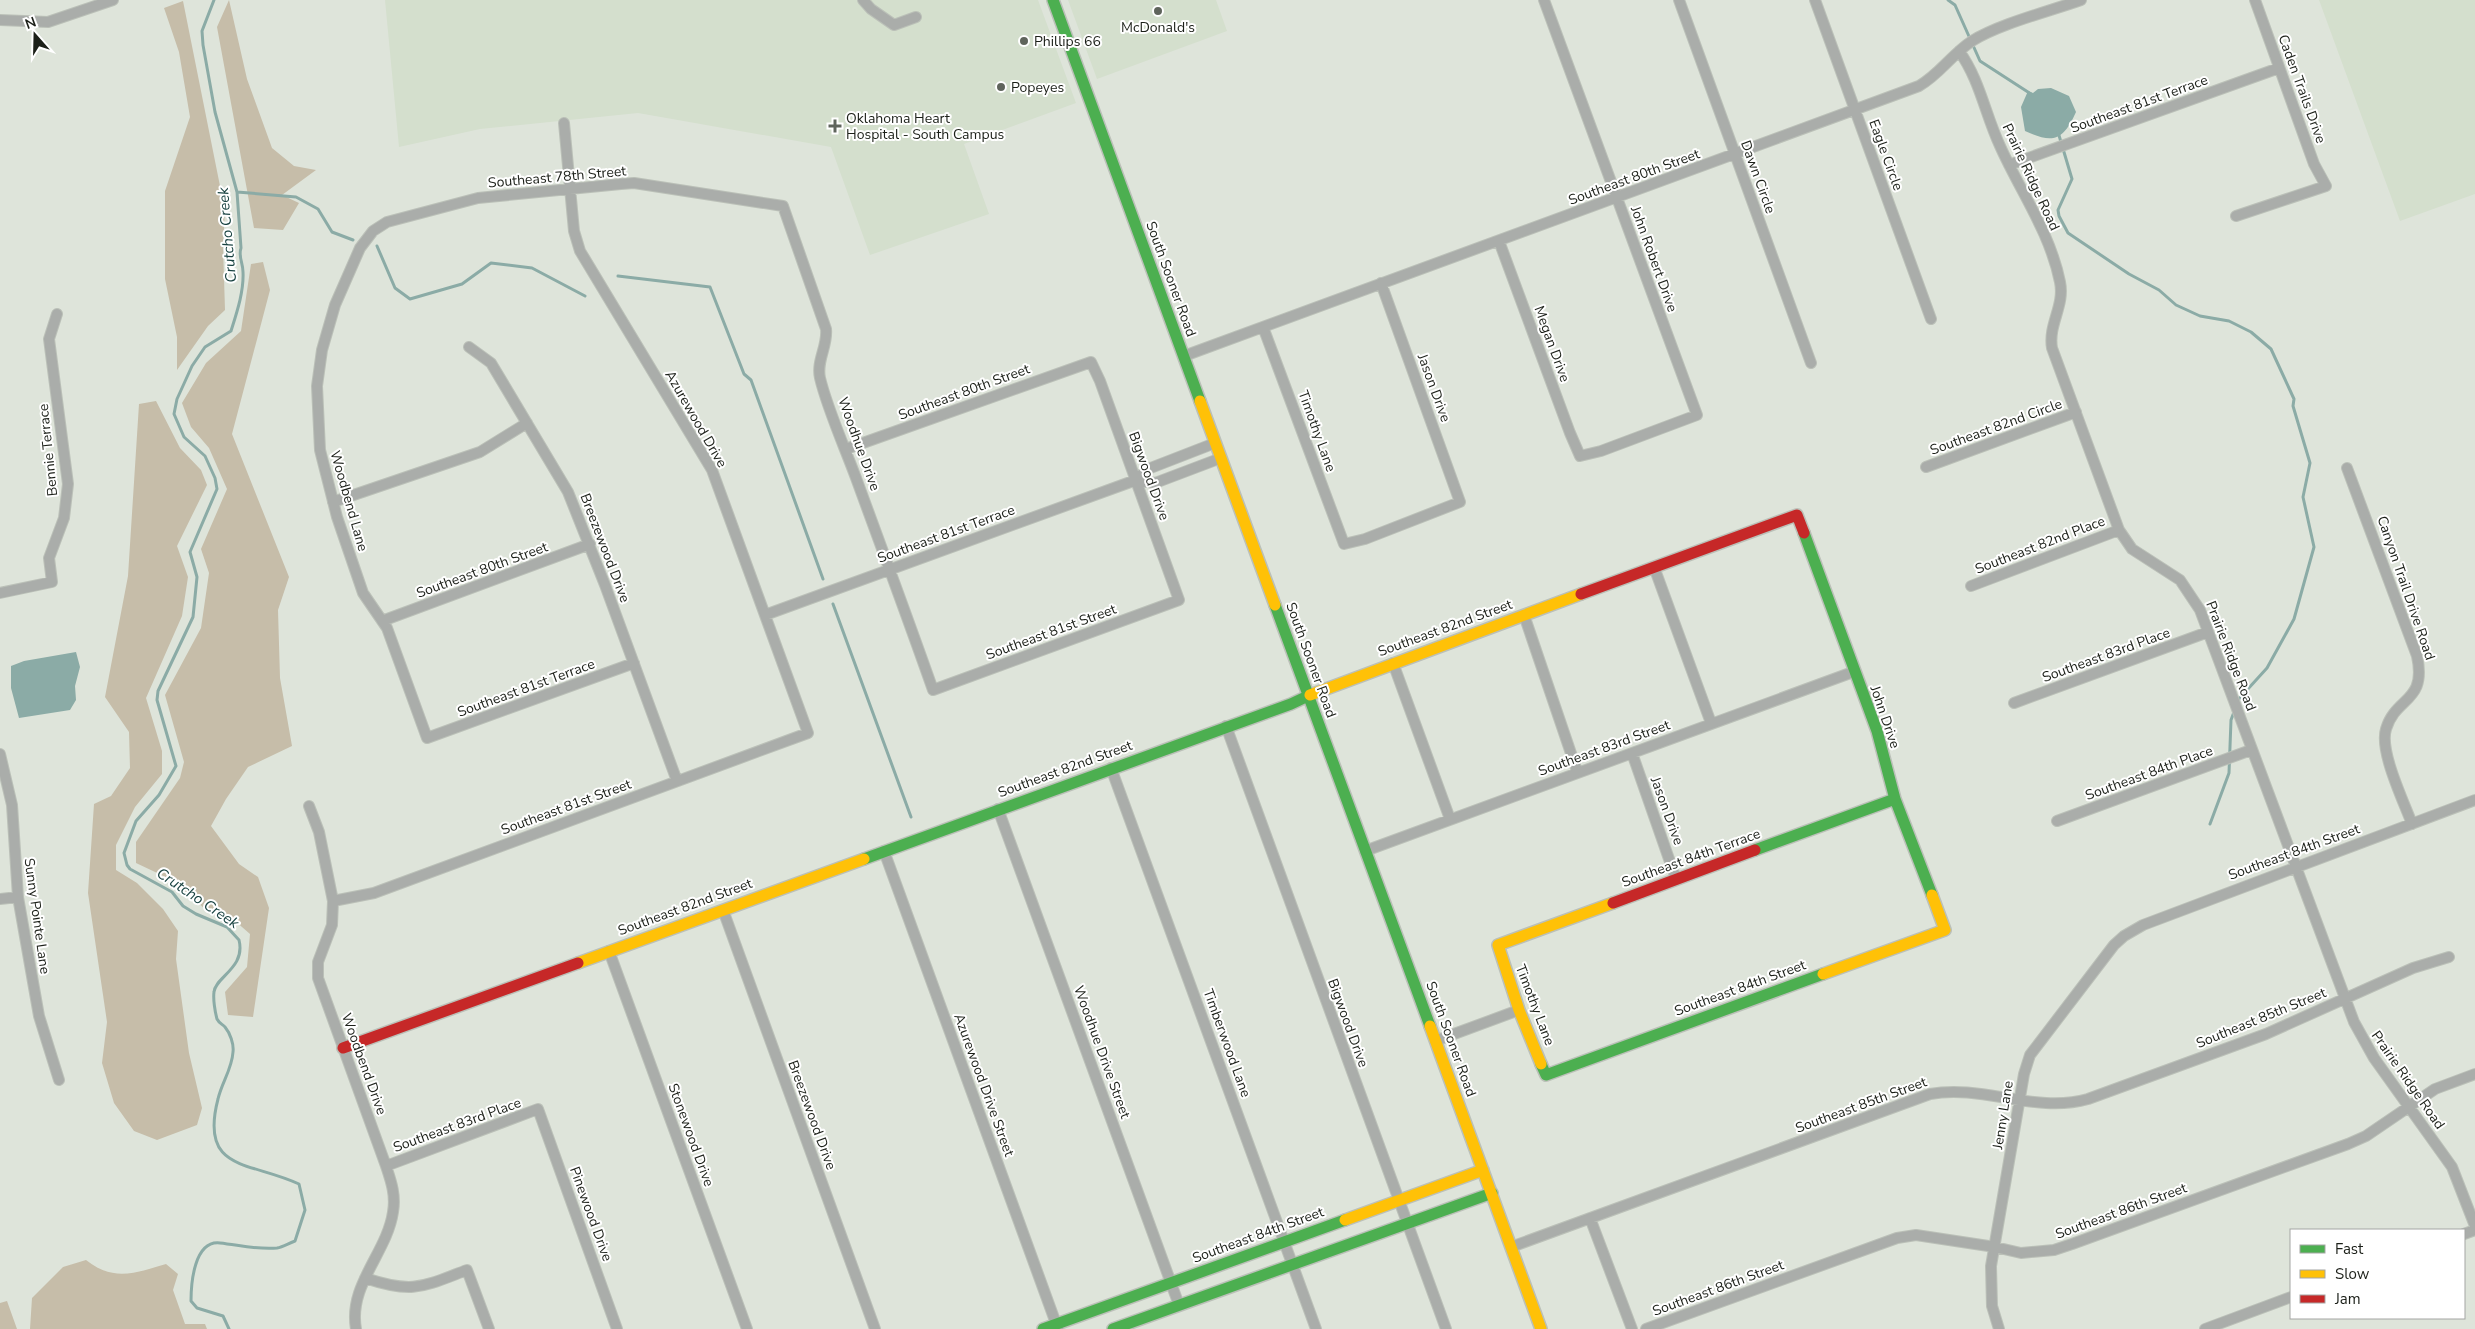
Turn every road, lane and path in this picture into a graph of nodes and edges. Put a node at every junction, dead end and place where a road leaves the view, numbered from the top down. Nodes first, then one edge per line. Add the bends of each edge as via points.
1 (113, 0) edge
2 (863, 0) edge
3 (1053, 0) edge
4 (1544, 0) edge
5 (1679, 0) edge
6 (1815, 0) edge
7 (2081, 0) edge
8 (2256, 0) edge
9 (916, 17) dead end
10 (0, 20) edge
11 (1962, 49) junction
12 (2279, 68) junction
13 (1855, 109) junction
14 (564, 123) dead end
15 (1735, 155) junction
16 (2009, 165) junction
17 (570, 188) junction
18 (1617, 198) junction
19 (783, 206) joint
20 (2236, 216) dead end
21 (1499, 241) junction
22 (354, 261) joint
23 (1381, 283) junction
24 (57, 314) dead end
25 (1931, 319) dead end
26 (1263, 327) junction
27 (469, 347) dead end
28 (1184, 356) junction
29 (1091, 362) joint
30 (1811, 363) dead end
31 (2076, 412) junction
32 (527, 423) junction
33 (1215, 442) junction
34 (846, 449) junction
35 (1580, 456) joint
36 (1221, 458) junction
37 (1926, 467) dead end
38 (2347, 468) dead end
39 (1136, 480) junction
40 (333, 502) junction
41 (1797, 515) joint
42 (2119, 530) junction
43 (590, 544) junction
44 (1344, 544) joint
45 (1654, 567) junction
46 (890, 570) junction
47 (1971, 586) dead end
48 (0, 593) edge
49 (1179, 600) joint
50 (766, 615) junction
51 (1524, 616) junction
52 (382, 622) junction
53 (2208, 632) junction
54 (634, 663) junction
55 (1393, 663) junction
56 (1853, 672) junction
57 (934, 690) joint
58 (1308, 696) junction
59 (2014, 703) dead end
60 (1711, 723) junction
61 (1226, 726) junction
62 (808, 733) joint
63 (428, 738) joint
64 (2251, 750) junction
65 (1632, 753) junction
66 (0, 754) edge
67 (1112, 768) junction
68 (1577, 772) junction
69 (677, 781) junction
70 (1895, 799) junction
71 (2475, 800) edge
72 (309, 806) dead end
73 (998, 809) junction
74 (1450, 819) junction
75 (2057, 821) dead end
76 (2412, 824) junction
77 (884, 850) junction
78 (1365, 851) junction
79 (2295, 867) junction
80 (1676, 879) junction
81 (18, 897) junction
82 (0, 900) edge
83 (333, 901) junction
84 (723, 910) junction
85 (1945, 930) joint
86 (2124, 936) joint
87 (1498, 945) joint
88 (609, 951) junction
89 (2449, 957) dead end
90 (2345, 998) junction
91 (1519, 1010) junction
92 (1435, 1041) junction
93 (343, 1048) junction
94 (2475, 1074) edge
95 (1546, 1075) joint
96 (59, 1080) dead end
97 (2019, 1100) junction
98 (2408, 1106) junction
99 (538, 1109) joint
100 (386, 1166) junction
101 (1483, 1170) junction
102 (1492, 1193) junction
103 (1399, 1200) junction
104 (1590, 1218) junction
105 (1408, 1224) junction
106 (2475, 1228) edge
107 (1284, 1242) junction
108 (1511, 1247) junction
109 (1994, 1247) junction
110 (1293, 1266) junction
111 (365, 1278) junction
112 (1170, 1282) junction
113 (2290, 1297) edge
114 (1179, 1305) junction
115 (1057, 1327) edge
116 (356, 1329) edge
117 (489, 1329) edge
118 (618, 1329) edge
119 (747, 1329) edge
120 (875, 1329) edge
121 (1043, 1329) edge
122 (1113, 1329) edge
123 (1316, 1329) edge
124 (1446, 1329) edge
125 (1541, 1329) edge
126 (1632, 1329) edge
127 (1646, 1329) edge
128 (1999, 1329) edge
129 (2204, 1329) edge

1 - 10 street via 48,22
2 - 9 street via 870,9 894,25
3 - 28 street, South Sooner Road
4 - 18 street, John Robert Drive
5 - 15 street, Dawn Circle
6 - 13 street, Eagle Circle
7 - 11 street, Southeast 80th Street via 1981,36
8 - 12 street, Caden Trails Drive
11 - 13 street, Southeast 80th Street via 1940,72 1919,86
11 - 16 street, Prairie Ridge Road
12 - 16 street, Southeast 81st Terrace
12 - 20 street, Caden Trails Drive via 2314,164 2326,186
13 - 15 street, Southeast 80th Street
13 - 25 street, Eagle Circle
14 - 17 street, Azurewood Drive
15 - 18 street, Southeast 80th Street
15 - 30 street, Dawn Circle
16 - 31 street, Prairie Ridge Road via 2034,209 2060,283 2059,306 2050,336
17 - 19 street, Southeast 78th Street via 634,183
17 - 22 street, Southeast 78th Street via 485,197 398,218 373,231
17 - 50 street, Azurewood Drive via 574,231 580,251 712,470
18 - 21 street, Southeast 80th Street
18 - 35 street, John Robert Drive via 1697,415
19 - 34 street, Woodhue Drive via 826,329 820,378
21 - 23 street, Southeast 80th Street
21 - 35 street, Megan Drive
22 - 40 street, Woodbend Lane via 327,330 317,386 320,450
23 - 26 street, Southeast 80th Street
23 - 44 street, Jason Drive via 1460,502
24 - 48 street, Bennie Terrace via 48,339 68,484 64,518 49,558 52,582
26 - 28 street, Southeast 80th Street
26 - 44 street, Timothy Lane
27 - 32 street, Breezewood Drive via 491,363
28 - 33 street, South Sooner Road
29 - 34 street, Southeast 80th Street
29 - 39 street, Bigwood Drive
31 - 37 street, Southeast 82nd Circle
31 - 42 street, Prairie Ridge Road
32 - 40 street via 480,452
32 - 43 street, Breezewood Drive via 568,492
33 - 36 street, South Sooner Road
33 - 39 street, Southeast 81st Terrace via 1148,469
34 - 46 street, Woodhue Drive
36 - 39 street, Southeast 81st Terrace via 1155,482
36 - 58 street, South Sooner Road
38 - 76 street, Canyon Trail Drive Road via 2420,669 2417,688 2394,715 2386,728 2385,738
39 - 46 street, Southeast 81st Terrace
39 - 49 street, Bigwood Drive
40 - 52 street, Woodbend Lane via 363,593
41 - 45 street, Southeast 82nd Street
41 - 56 street, John Drive
42 - 47 street, Southeast 82nd Place
42 - 53 street, Prairie Ridge Road via 2132,549 2180,580 2200,610
43 - 52 street, Southeast 80th Street
43 - 54 street, Breezewood Drive
45 - 51 street, Southeast 82nd Street
45 - 60 street
46 - 50 street, Southeast 81st Terrace
46 - 57 street, Woodhue Drive
49 - 57 street, Southeast 81st Street
50 - 62 street, Azurewood Drive
51 - 55 street, Southeast 82nd Street
51 - 68 street
52 - 63 street, Woodbend Lane via 392,640
53 - 59 street, Southeast 83rd Place
53 - 64 street, Prairie Ridge Road
54 - 63 street, Southeast 81st Terrace
54 - 69 street, Breezewood Drive
55 - 58 street, Southeast 82nd Street
55 - 74 street
56 - 60 street, Southeast 83rd Street
56 - 70 street, John Drive via 1876,731
58 - 61 street, Southeast 82nd Street
58 - 78 street, South Sooner Road
60 - 65 street, Southeast 83rd Street
61 - 67 street, Southeast 82nd Street
61 - 103 street, Bigwood Drive
62 - 69 street, Southeast 81st Street
64 - 75 street, Southeast 84th Place
64 - 79 street, Prairie Ridge Road
65 - 68 street, Southeast 83rd Street
65 - 80 street, Jason Drive
66 - 81 street, Sunny Pointe Lane via 12,806
67 - 73 street, Southeast 82nd Street
67 - 107 street, Timberwood Lane
68 - 74 street, Southeast 83rd Street
69 - 83 street, Southeast 81st Street via 374,893
70 - 80 street, Southeast 84th Terrace
70 - 85 street, John Drive
71 - 76 street, Southeast 84th Street
72 - 83 street, Woodbend Drive via 319,832
73 - 77 street, Southeast 82nd Street
73 - 112 street, Woodhue Drive Street
74 - 78 street, Southeast 83rd Street
76 - 79 street, Southeast 84th Street
77 - 84 street, Southeast 82nd Street
77 - 115 street, Azurewood Drive Street
78 - 92 street, South Sooner Road
79 - 86 street, Southeast 84th Street via 2142,926
79 - 90 street, Prairie Ridge Road
80 - 87 street, Southeast 84th Terrace
81 - 82 street
81 - 96 street, Sunny Pointe Lane via 39,1016
83 - 93 street, Woodbend Drive via 330,932 317,970
84 - 88 street, Southeast 82nd Street
84 - 120 street, Breezewood Drive
85 - 95 street, Southeast 84th Street
86 - 97 street, Jenny Lane via 2104,957 2030,1055
87 - 91 street, Timothy Lane
88 - 93 street, Southeast 82nd Street
88 - 119 street, Stonewood Drive
89 - 90 street, Southeast 85th Street via 2414,968
90 - 97 street, Southeast 85th Street via 2266,1034 2088,1099 2055,1104
90 - 98 street, Prairie Ridge Road via 2363,1041
91 - 92 street
91 - 95 street, Timothy Lane
92 - 101 street, South Sooner Road
93 - 100 street, Woodbend Drive
94 - 98 street, Southeast 86th Street via 2435,1089
97 - 104 street, Southeast 85th Street via 1958,1091 1930,1094
97 - 109 street, Jenny Lane
98 - 106 street, Prairie Ridge Road via 2452,1167
98 - 109 street, Southeast 86th Street via 2366,1136 2348,1144 2072,1244 2054,1250 2021,1253
99 - 100 street, Southeast 83rd Place
99 - 118 street, Pinewood Drive
100 - 111 street, Woodbend Drive via 394,1193 393,1212
101 - 102 street, South Sooner Road
101 - 103 street, Southeast 84th Street
102 - 105 street
102 - 108 street, South Sooner Road
103 - 105 street, Bigwood Drive
103 - 107 street, Southeast 84th Street
104 - 108 street, Southeast 85th Street
104 - 126 street
105 - 110 street
105 - 124 street, Bigwood Drive
107 - 110 street, Timberwood Lane
107 - 112 street, Southeast 84th Street
108 - 125 street, South Sooner Road
109 - 127 street, Southeast 86th Street via 1916,1235 1897,1238
109 - 128 street, Jenny Lane via 1990,1292
110 - 114 street
110 - 123 street, Timberwood Lane
111 - 116 street, Woodbend Drive via 357,1299
111 - 117 street via 405,1288 428,1285 467,1270
112 - 114 street, Woodhue Drive Street
112 - 115 street, Southeast 84th Street
113 - 129 street
114 - 122 street
115 - 121 street, Southeast 84th Street

